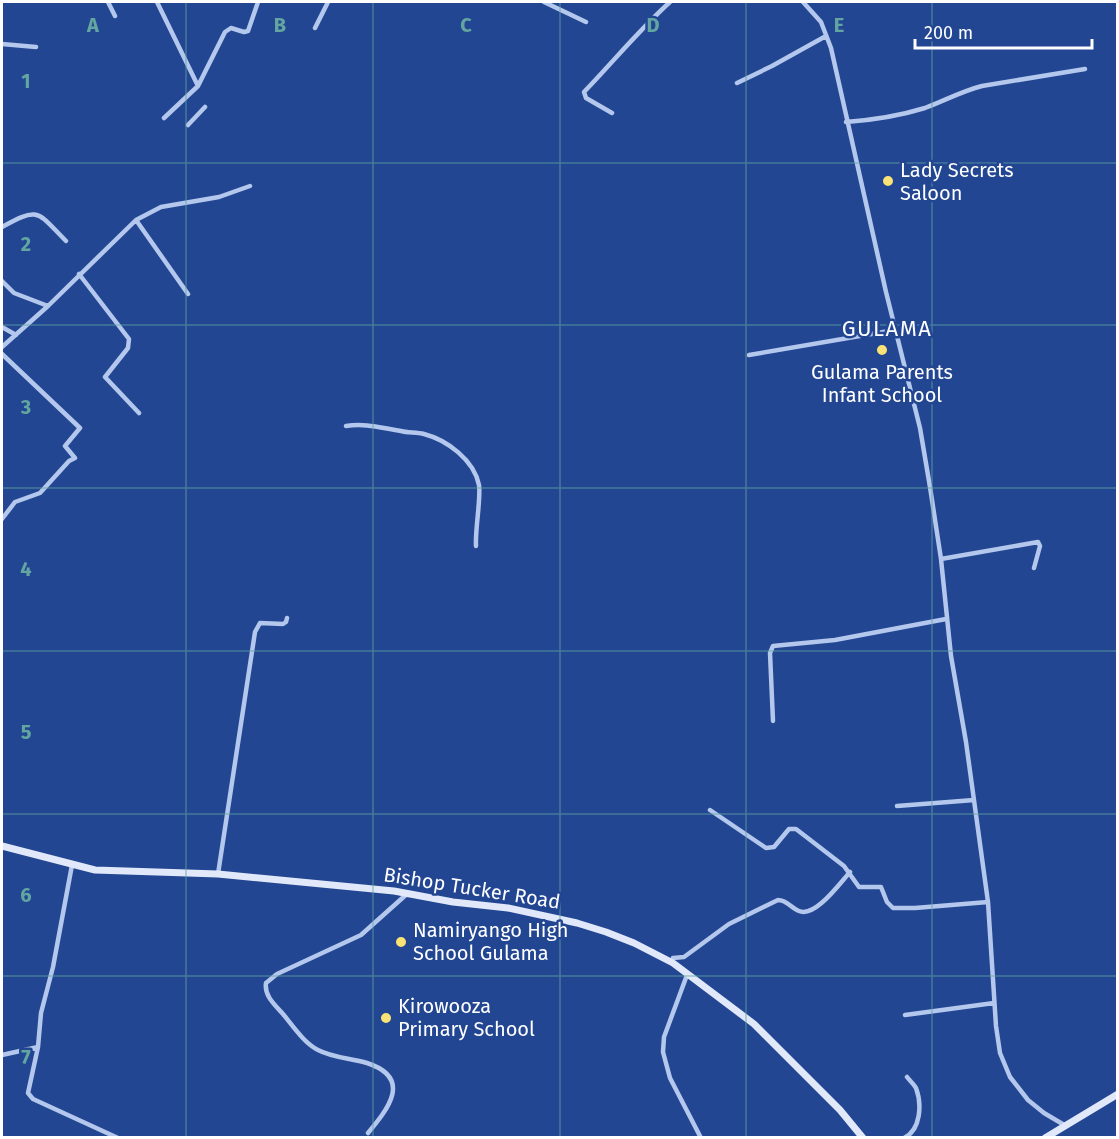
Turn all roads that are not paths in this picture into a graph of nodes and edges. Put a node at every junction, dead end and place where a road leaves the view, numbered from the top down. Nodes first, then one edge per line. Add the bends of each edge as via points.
1 (108, 2) edge
2 (157, 2) edge
3 (258, 2) edge
4 (328, 2) edge
5 (544, 2) edge
6 (670, 2) edge
7 (803, 2) edge
8 (115, 16) dead end
9 (586, 22) dead end
10 (315, 28) dead end
11 (826, 36) junction
12 (2, 44) edge
13 (36, 47) dead end
14 (1085, 69) dead end
15 (737, 83) dead end
16 (198, 86) junction
17 (205, 107) dead end
18 (612, 113) dead end
19 (164, 118) dead end
20 (846, 123) junction
21 (188, 124) dead end
22 (250, 186) dead end
23 (136, 220) junction
24 (2, 227) edge
25 (66, 241) dead end
26 (79, 274) junction
27 (2, 281) edge
28 (188, 294) dead end
29 (48, 306) junction
30 (2, 327) edge
31 (895, 330) junction
32 (15, 335) junction
33 (2, 347) edge
34 (2, 354) edge
35 (749, 356) dead end
36 (139, 413) dead end
37 (346, 426) dead end
38 (2, 519) edge
39 (476, 546) dead end
40 (940, 559) junction
41 (1034, 568) dead end
42 (287, 618) dead end
43 (946, 619) junction
44 (773, 721) dead end
45 (974, 800) junction
46 (897, 806) dead end
47 (710, 810) dead end
48 (2, 846) edge
49 (72, 865) junction
50 (850, 872) junction
51 (218, 874) junction
52 (408, 893) junction
53 (988, 902) junction
54 (673, 958) dead end
55 (687, 975) junction
56 (994, 1003) junction
57 (905, 1015) dead end
58 (38, 1047) junction
59 (2, 1055) edge
60 (907, 1077) dead end
61 (1118, 1094) edge
62 (1066, 1126) junction
63 (368, 1133) dead end
64 (118, 1137) edge
65 (701, 1137) edge
66 (863, 1137) edge
67 (904, 1137) edge
68 (1046, 1137) edge

1 - 8 street
2 - 16 street
3 - 16 street via 249,31 231,28 225,32
4 - 10 street
5 - 9 street
6 - 18 street via 584,92 586,98
7 - 11 street via 821,22
11 - 15 street
11 - 20 street
12 - 13 street
14 - 20 street via 968,89 925,108
16 - 19 street
17 - 21 street
20 - 31 street
22 - 23 street via 219,197 161,207
23 - 26 street
23 - 28 street
24 - 25 street via 26,214 40,215
26 - 29 street
26 - 36 street via 130,341 105,377
27 - 29 street via 14,293
29 - 32 street
30 - 32 street
31 - 35 street
31 - 40 street via 920,428
32 - 33 street
34 - 38 street via 80,428 65,446 75,458 40,493 15,502
37 - 39 street via 366,424 423,433 456,450 472,468 479,486
40 - 41 street via 1038,542
40 - 43 street
42 - 51 street via 285,623 263,622 256,628
43 - 44 street via 835,640 773,646
43 - 45 street
45 - 46 street
45 - 53 street
47 - 50 street via 766,848 774,847 789,829 796,829
48 - 49 main road, Bishop Tucker Road
49 - 51 main road, Bishop Tucker Road via 114,872
49 - 58 street via 54,967 41,1013
50 - 53 street via 859,887 881,887 893,908
50 - 54 street via 810,911 798,911 778,900 716,932 684,957
51 - 52 main road, Bishop Tucker Road
52 - 55 main road, Bishop Tucker Road via 577,923 634,942
52 - 63 street via 361,935 277,974 265,988 272,1002 311,1046 389,1075 393,1083 391,1101
53 - 56 street
55 - 65 street via 664,1037 663,1052 670,1078
55 - 66 main road, Bishop Tucker Road via 754,1024
56 - 57 street
56 - 62 street via 997,1040 1010,1077 1028,1100
58 - 59 street
58 - 64 street via 29,1096
60 - 67 street via 915,1086 920,1110 913,1131
61 - 62 main road
62 - 68 main road

